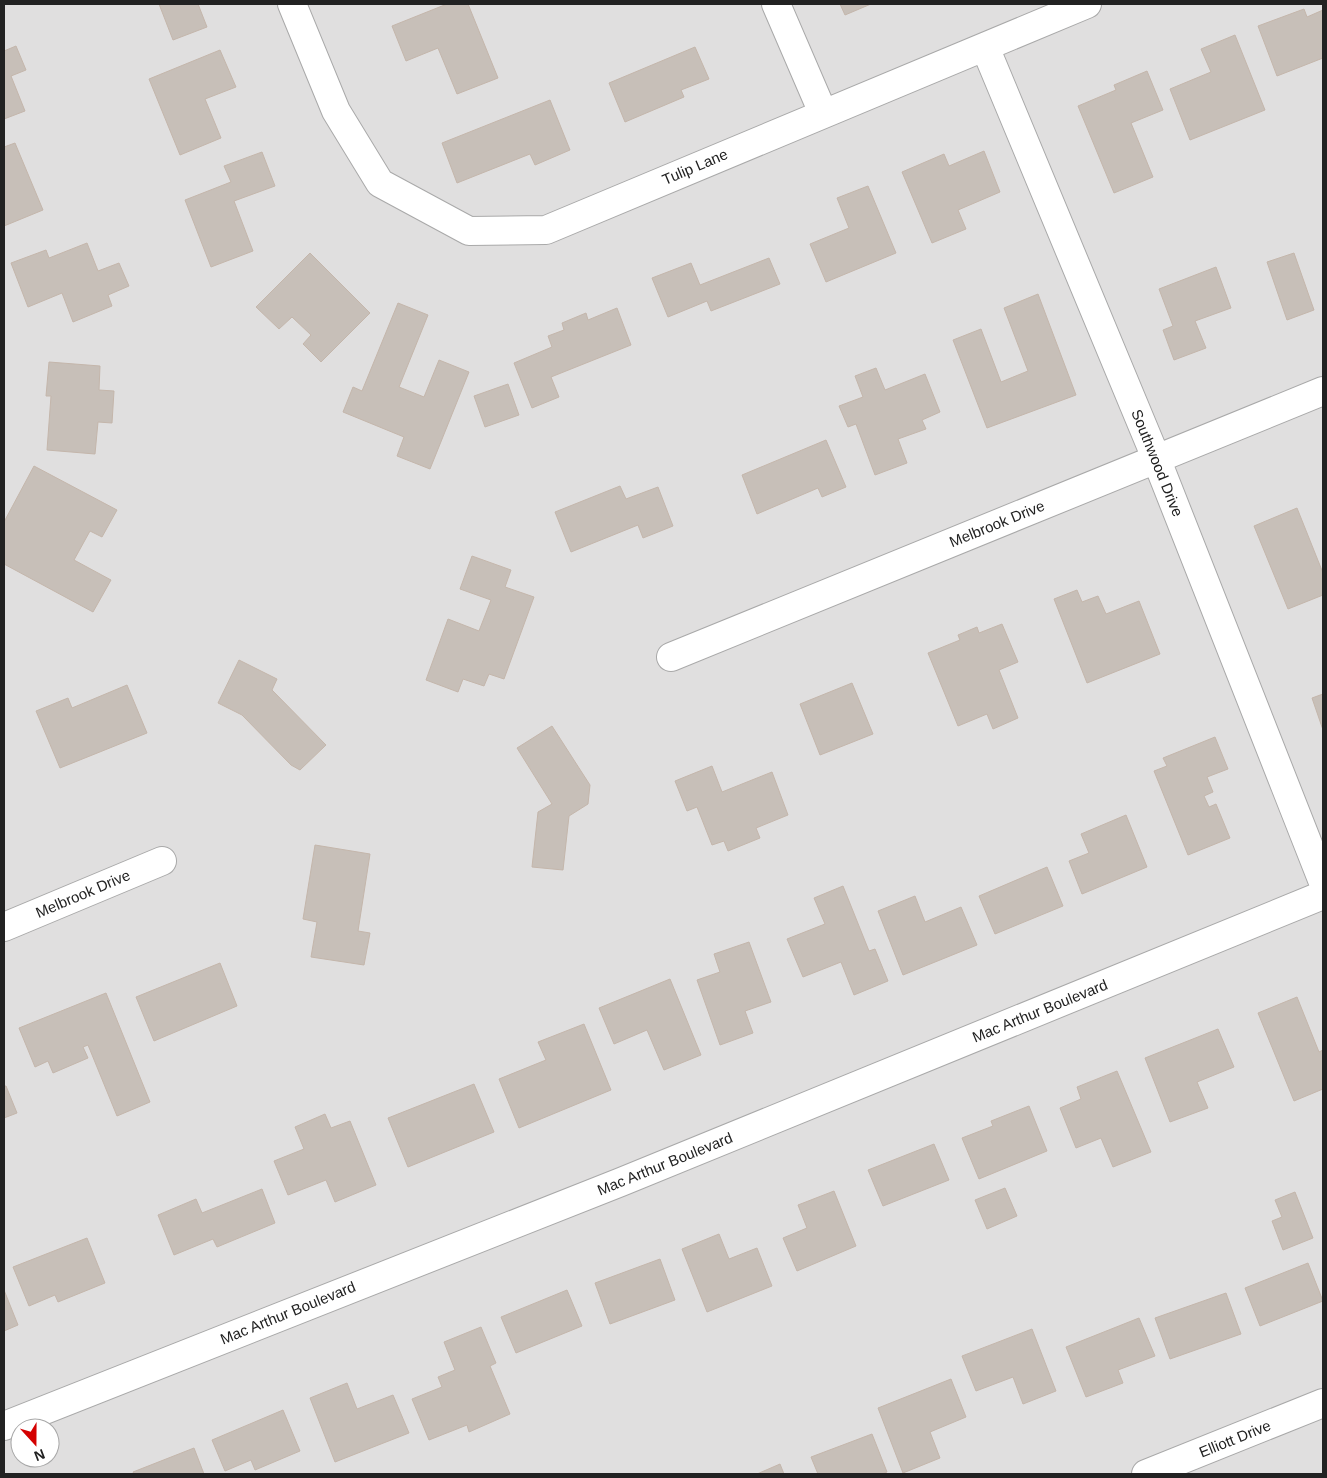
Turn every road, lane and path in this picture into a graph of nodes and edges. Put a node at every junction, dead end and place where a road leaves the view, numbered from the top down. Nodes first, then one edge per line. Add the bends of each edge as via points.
1 (292, 4) edge
2 (776, 4) edge
3 (1087, 4) edge
4 (984, 47) junction
5 (823, 113) junction
6 (1323, 392) edge
7 (1156, 458) junction
8 (671, 657) dead end
9 (162, 861) dead end
10 (1323, 882) edge
11 (1323, 896) edge
12 (4, 927) edge
13 (1323, 1403) edge
14 (4, 1426) edge
15 (1146, 1474) edge

1 - 5 street, Tulip Lane via 336,111 380,182 469,231 546,230
2 - 5 street
3 - 4 street, Tulip Lane
4 - 5 street, Tulip Lane
4 - 7 street, Southwood Drive
6 - 7 street, Melbrook Drive
7 - 8 street, Melbrook Drive
7 - 10 street, Southwood Drive
9 - 12 street, Melbrook Drive
11 - 14 street, Mac Arthur Boulevard via 620,1182
13 - 15 street, Elliott Drive

